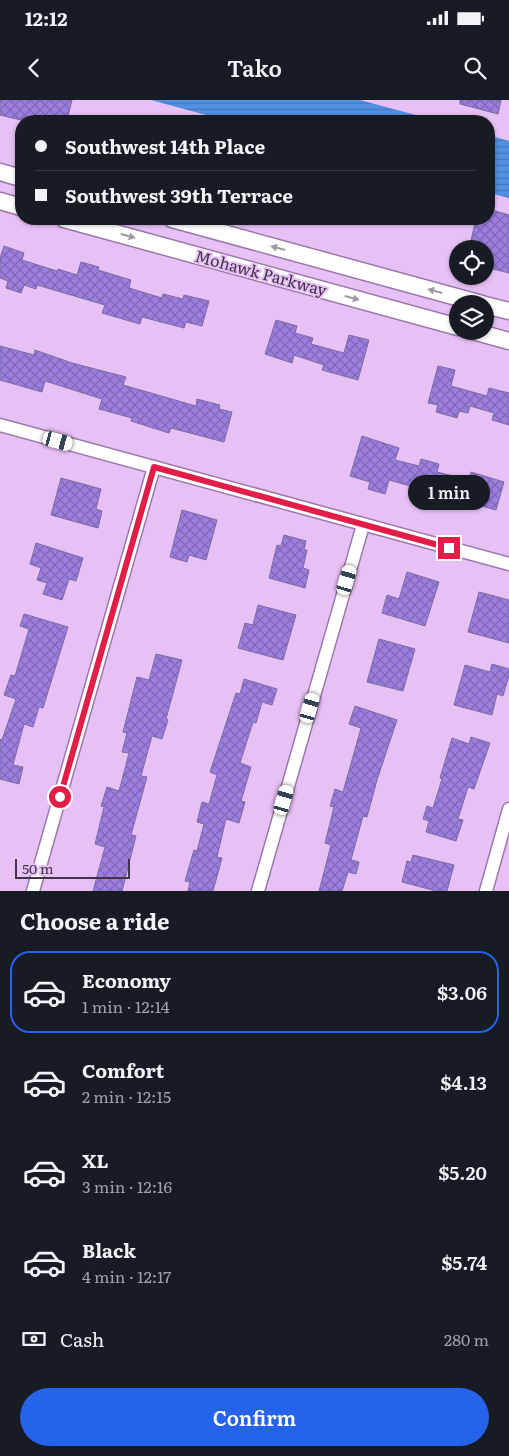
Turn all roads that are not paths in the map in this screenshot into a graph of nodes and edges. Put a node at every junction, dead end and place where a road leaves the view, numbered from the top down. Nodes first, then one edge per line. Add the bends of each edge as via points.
1 (0, 172) edge
2 (15, 176) edge
3 (0, 201) edge
4 (15, 205) edge
5 (86, 225) edge
6 (194, 225) edge
7 (450, 295) edge
8 (494, 307) edge
9 (509, 311) edge
10 (449, 325) edge
11 (494, 337) edge
12 (509, 341) edge
13 (0, 424) edge
14 (154, 467) junction
15 (363, 525) junction
16 (509, 564) edge
17 (509, 809) edge
18 (33, 891) edge
19 (258, 891) edge
20 (486, 891) edge

1 - 2 street
3 - 4 street
5 -> 10 street, Mohawk Parkway
7 -> 6 street, Mohawk Parkway
8 - 9 street, Mohawk Parkway
11 - 12 street
13 - 14 street
14 - 15 street
14 - 18 street
15 - 16 street
15 - 19 street
17 - 20 street

